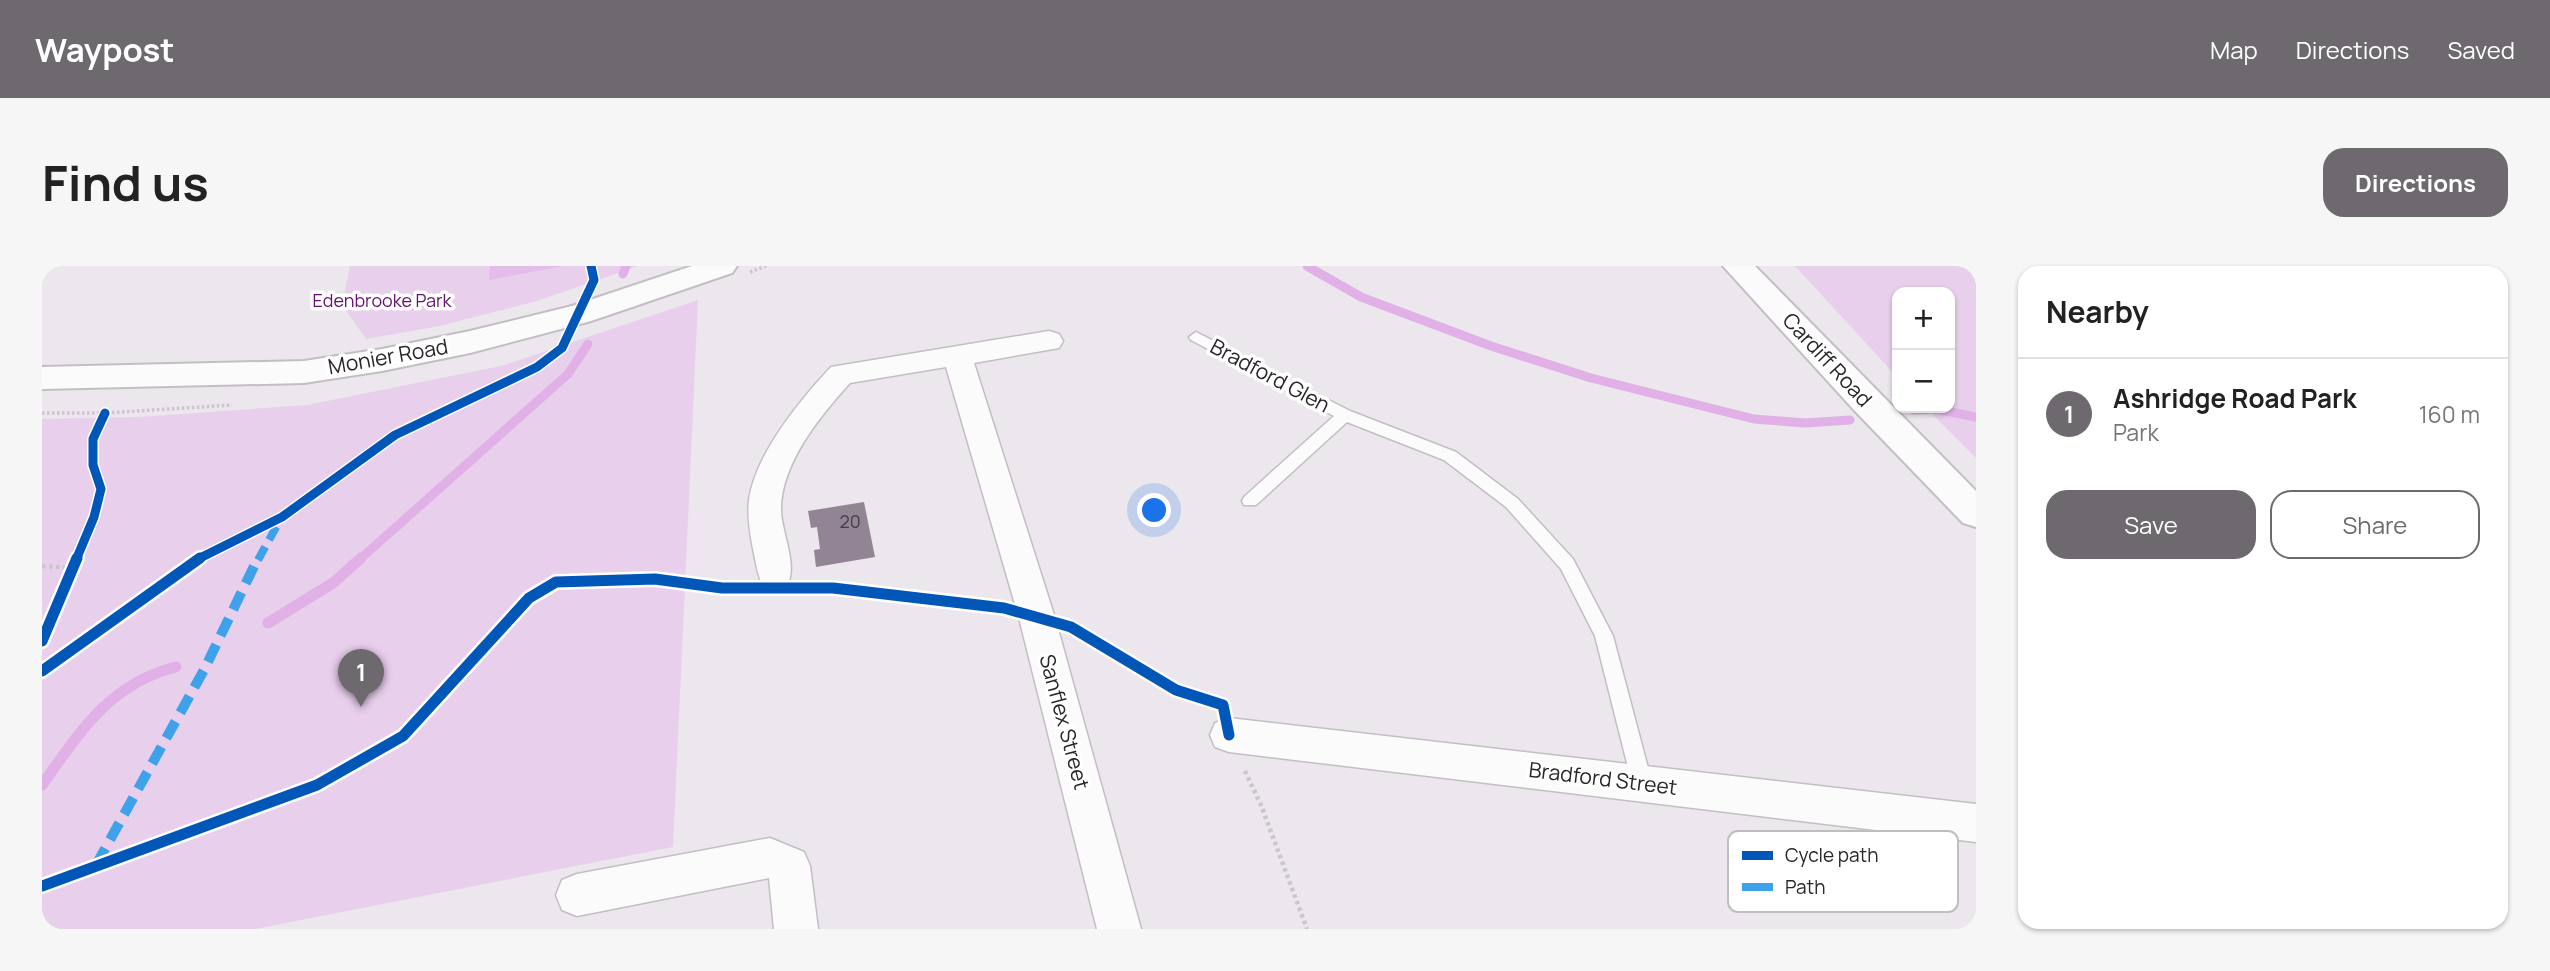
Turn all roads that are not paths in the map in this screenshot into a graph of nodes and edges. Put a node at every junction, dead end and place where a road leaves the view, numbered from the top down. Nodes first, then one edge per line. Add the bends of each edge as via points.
1 (723, 266) edge
2 (1738, 266) edge
3 (1196, 337) dead end
4 (1049, 341) dead end
5 (957, 355) junction
6 (42, 378) edge
7 (1345, 415) junction
8 (1250, 501) dead end
9 (1976, 513) edge
10 (775, 576) dead end
11 (1229, 735) road end
12 (1642, 783) junction
13 (1976, 823) edge
14 (577, 895) dead end
15 (796, 929) edge
16 (1119, 929) edge

1 - 6 main road, Monier Road via 580,314 382,360 282,373
2 - 9 main road, Cardiff Road
3 - 7 lane, Bradford Glen
4 - 5 street
5 - 10 street via 841,374 826,389 771,474 765,502
5 - 16 street, Sanflex Street via 1037,618
7 - 8 lane, Bradford Glen
7 - 12 lane, Bradford Glen via 1450,456 1512,503 1567,564 1604,636
11 - 12 street, Bradford Street
12 - 13 street, Bradford Street
14 - 15 street via 770,858 789,866

